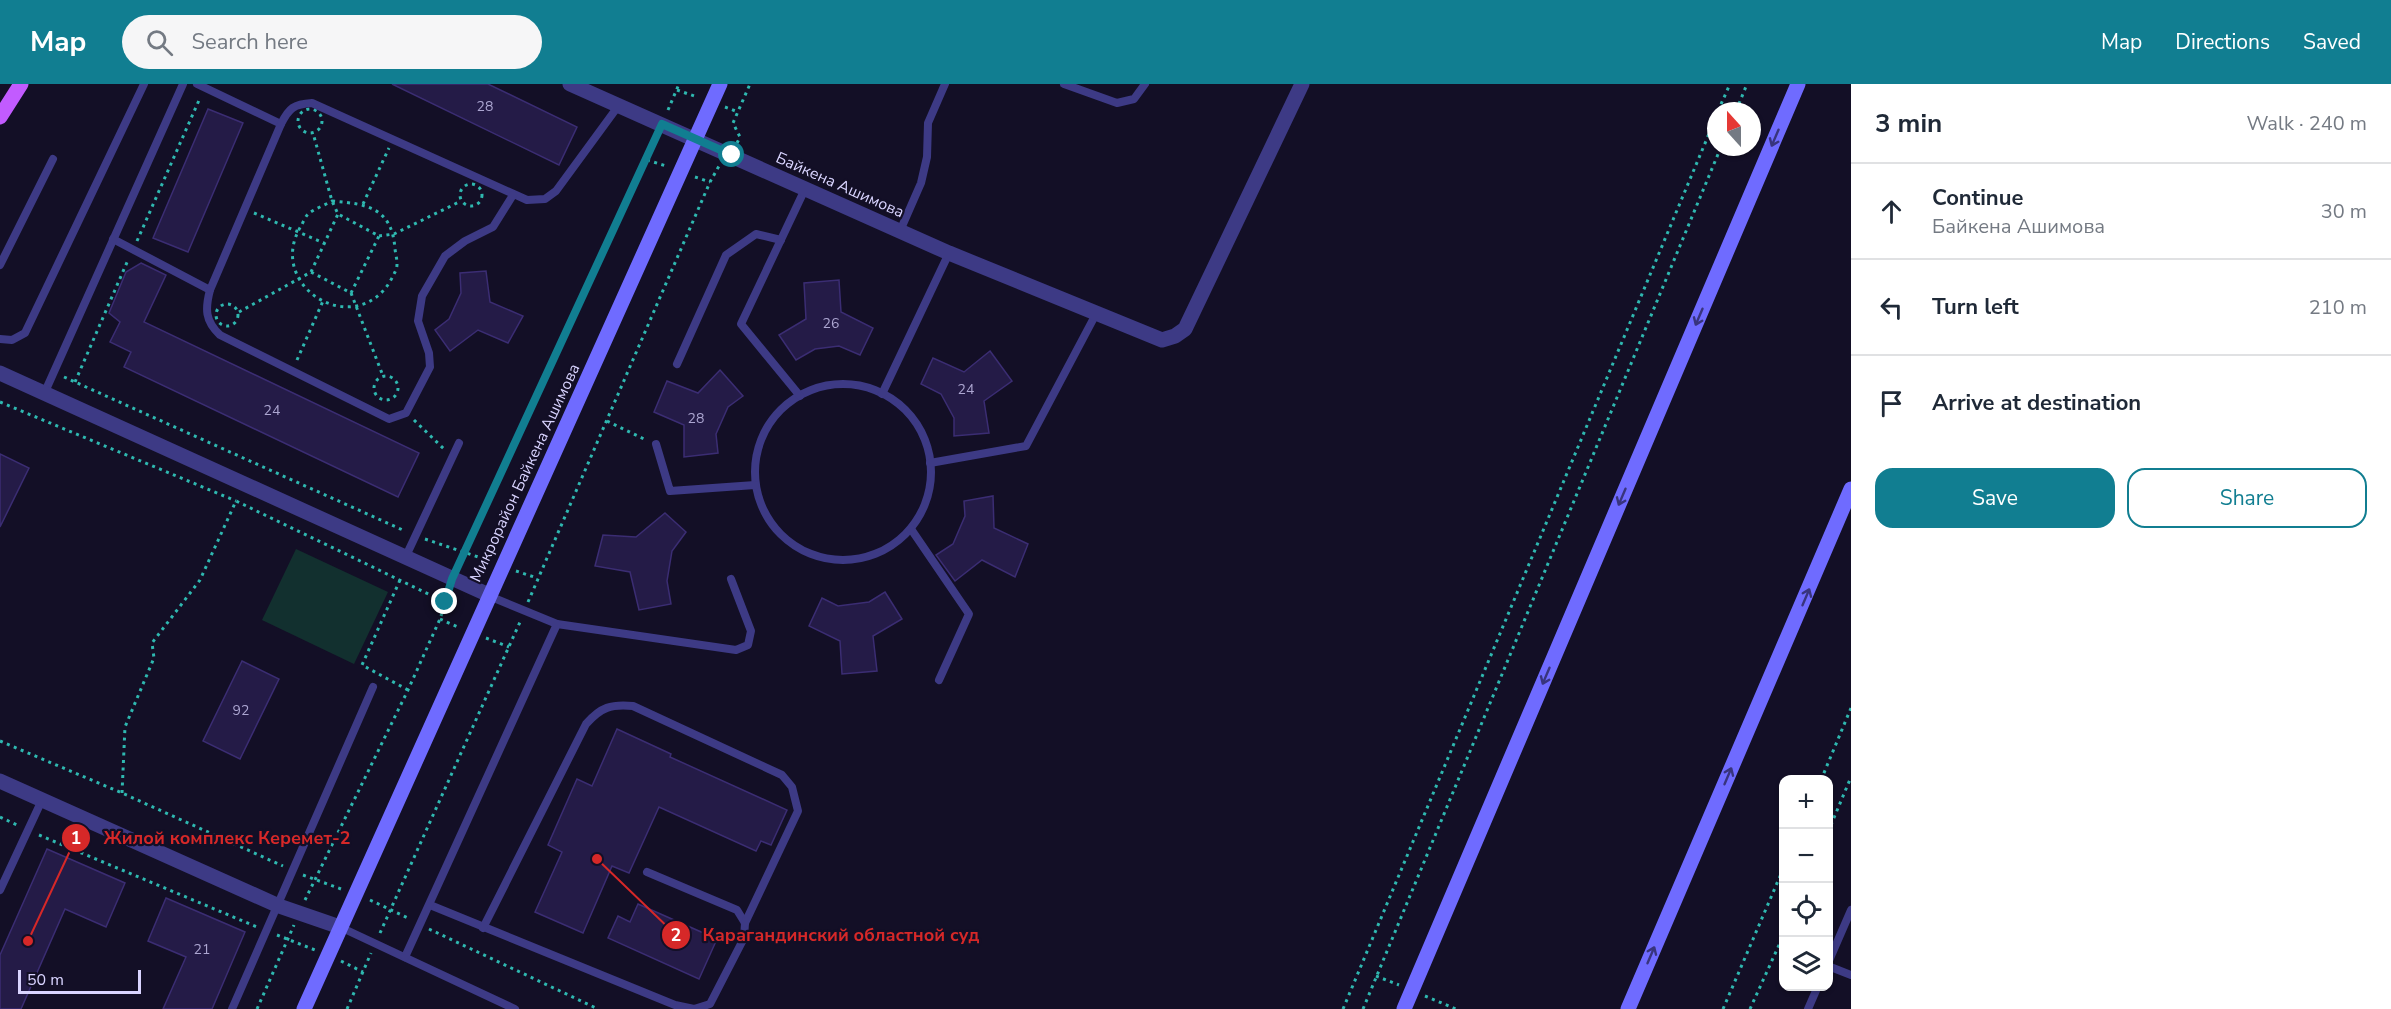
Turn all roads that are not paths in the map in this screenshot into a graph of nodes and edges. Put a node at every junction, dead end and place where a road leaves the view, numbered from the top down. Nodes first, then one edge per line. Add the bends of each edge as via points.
1 (21, 84) edge
2 (144, 84) edge
3 (183, 84) edge
4 (570, 84) edge
5 (720, 84) edge
6 (945, 84) edge
7 (1064, 84) edge
8 (1145, 84) edge
9 (1302, 84) edge
10 (1798, 84) edge
11 (201, 86) edge
12 (620, 105) junction
13 (0, 117) edge
14 (281, 124) junction
15 (696, 139) junction
16 (53, 159) dead end
17 (805, 189) junction
18 (513, 195) junction
19 (900, 231) junction
20 (113, 239) junction
21 (781, 240) junction
22 (949, 253) junction
23 (0, 265) edge
24 (210, 290) junction
25 (1097, 312) junction
26 (0, 339) edge
27 (677, 364) dead end
28 (0, 373) edge
29 (44, 394) junction
30 (882, 394) junction
31 (800, 396) junction
32 (459, 443) dead end
33 (656, 444) road end
34 (930, 463) junction
35 (755, 485) junction
36 (1851, 489) edge
37 (911, 529) junction
38 (406, 556) junction
39 (731, 579) dead end
40 (489, 595) junction
41 (557, 624) junction
42 (939, 680) dead end
43 (373, 687) dead end
44 (0, 781) edge
45 (42, 800) junction
46 (647, 872) dead end
47 (0, 890) edge
48 (430, 905) junction
49 (279, 906) junction
50 (1851, 910) edge
51 (745, 923) junction
52 (340, 927) junction
53 (483, 928) junction
54 (1833, 952) edge
55 (405, 957) junction
56 (1833, 966) edge
57 (1851, 975) edge
58 (1816, 991) edge
59 (232, 1009) edge
60 (304, 1009) edge
61 (516, 1009) edge
62 (1404, 1009) edge
63 (1628, 1009) edge
64 (1808, 1009) edge

1 - 13 main road
2 - 26 lane via 25,333 12,340
3 - 20 lane
4 - 12 street, Байкена Ашимова
5 - 15 main road, Микрорайон Байкена Ашимова
6 - 19 lane via 928,123 921,183
7 - 8 lane via 1118,103 1134,99
9 - 25 street, Байкена Ашимова via 1185,329 1162,339
10 -> 62 main road
11 - 14 lane
12 - 15 street, Байкена Ашимова
12 - 18 lane via 556,191 545,199 527,200
14 - 18 lane via 287,111 297,103 312,103
14 - 24 lane
15 - 17 street, Байкена Ашимова
15 - 40 main road, Микрорайон Байкена Ашимова
16 - 23 lane
17 - 19 street, Байкена Ашимова
17 - 21 lane
18 - 24 lane via 494,228 465,241 445,256 422,296 418,321 430,368 406,413 389,419 220,335 210,326 206,305
19 - 22 street, Байкена Ашимова
20 - 24 lane
20 - 29 lane
21 - 27 lane via 756,234 726,255
21 - 31 lane via 741,324
22 - 25 street, Байкена Ашимова
22 - 30 lane
25 - 34 lane via 1026,446
28 - 29 street
29 - 38 street
30 - 31 lane via 867,387 838,384 809,390
30 - 34 lane via 894,399 915,420 928,446
31 - 35 lane via 766,428 756,455
32 - 38 lane
33 - 35 lane via 670,491
34 - 37 lane via 932,475 926,504
35 - 37 lane via 763,512 781,536 805,553 833,561 862,559 889,548
63 -> 36 main road
37 - 42 lane via 969,614
38 - 40 street
39 - 41 lane via 751,631 748,645 736,650
40 - 41 lane
40 - 52 main road, Микрорайон Байкена Ашимова
41 - 48 lane
43 - 49 lane
44 - 45 street
45 - 47 lane
45 - 49 street
46 - 51 lane via 737,910
48 - 53 lane
48 - 55 lane
49 - 52 street
49 - 59 lane
50 - 54 lane
51 - 53 lane via 744,938 710,1004 694,1009 675,1005
51 - 53 lane via 798,812 792,787 782,775 750,760 633,706 613,704 598,710 586,724
52 - 55 lane
52 - 60 main road, Микрорайон Байкена Ашимова
55 - 61 lane
56 - 57 lane
58 - 64 lane

